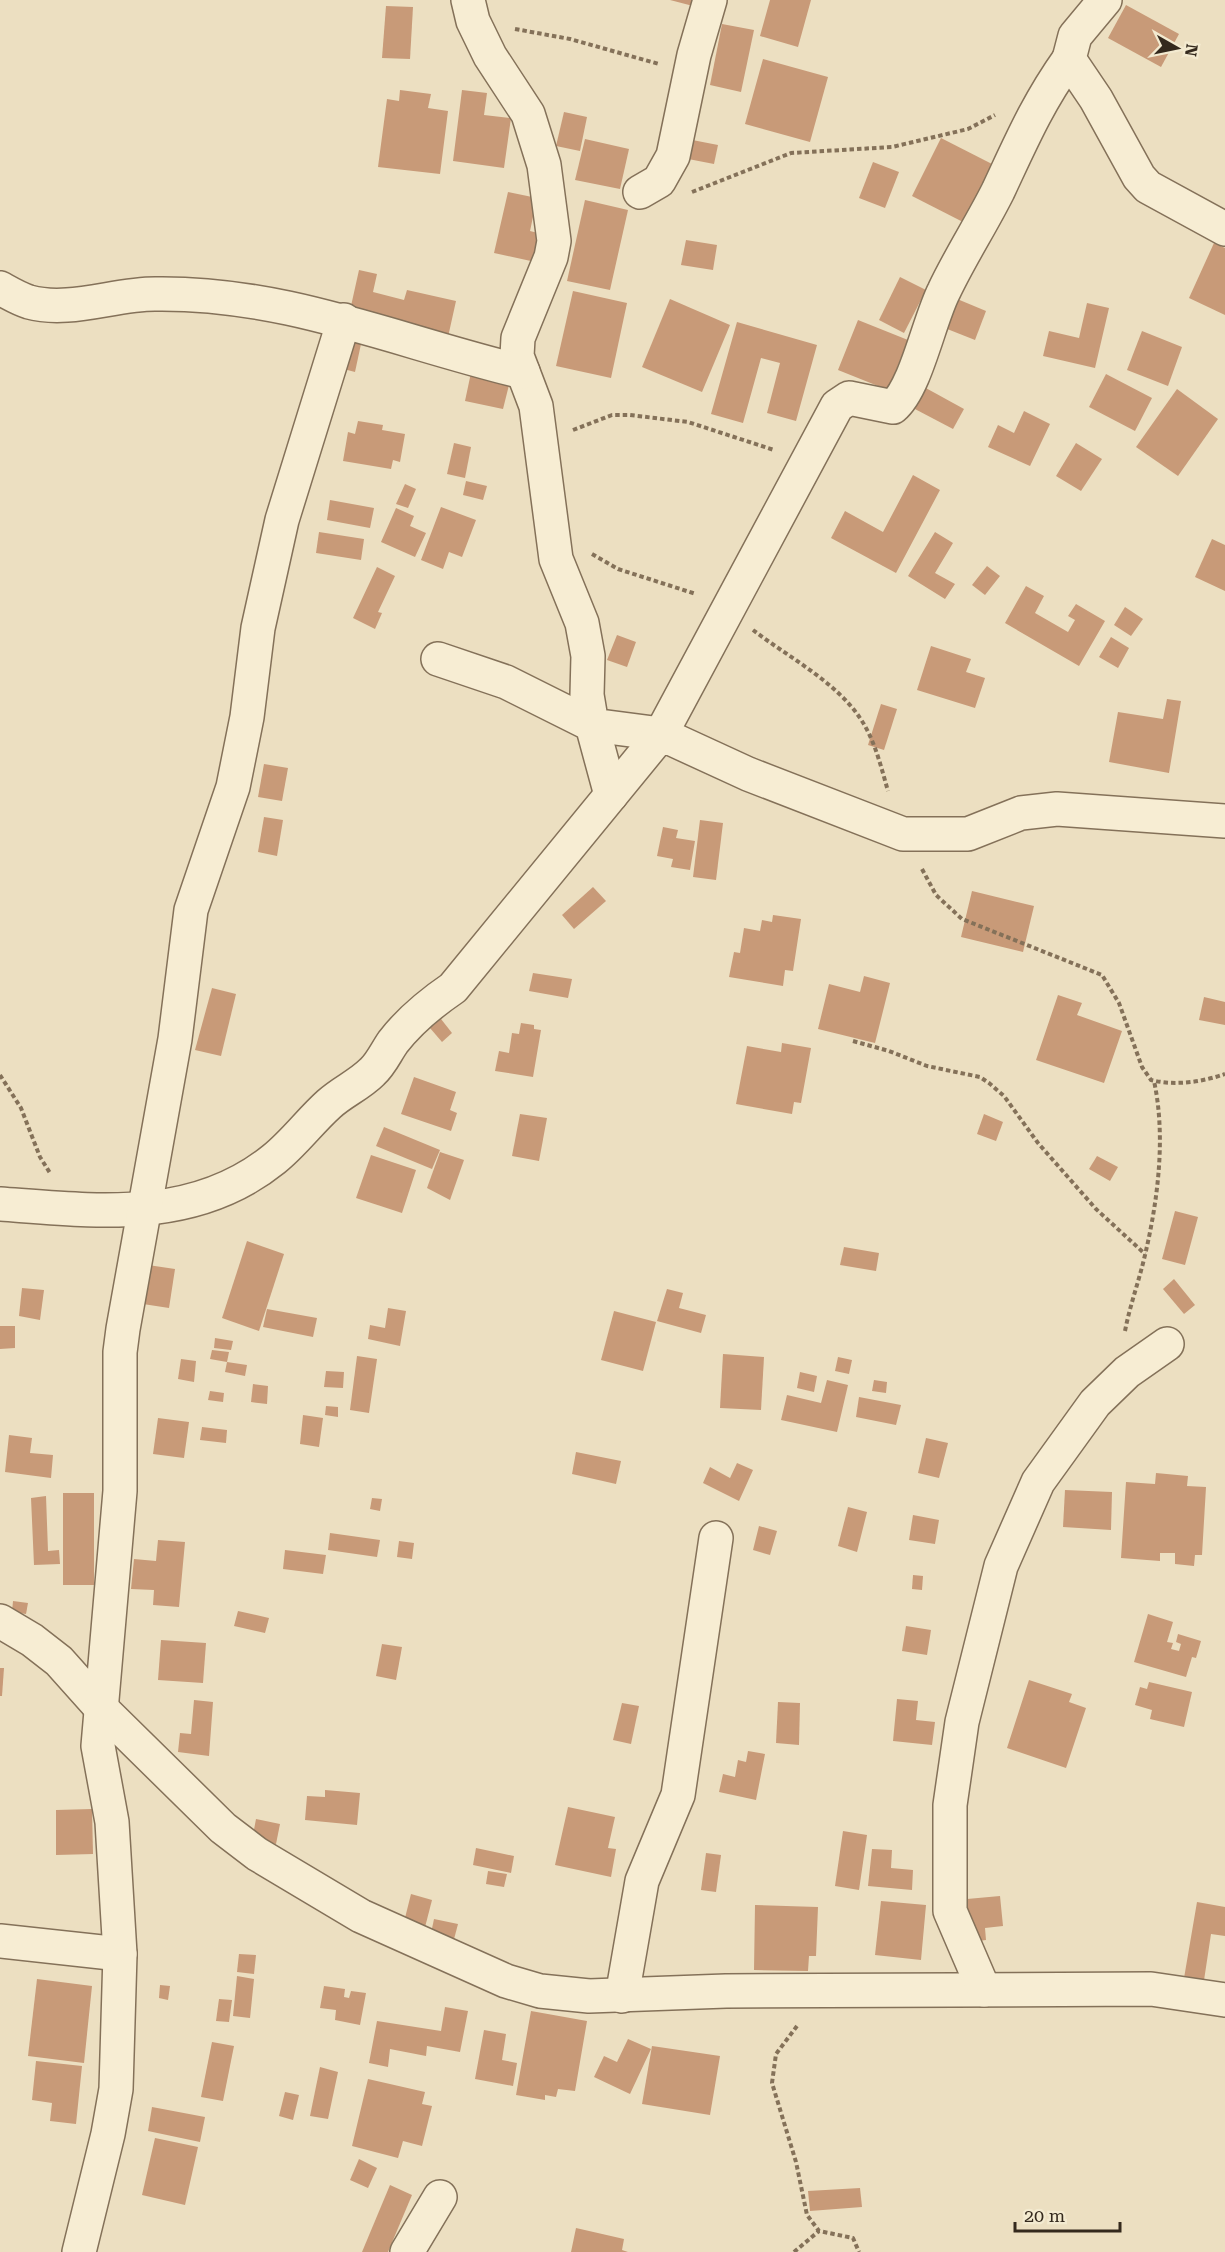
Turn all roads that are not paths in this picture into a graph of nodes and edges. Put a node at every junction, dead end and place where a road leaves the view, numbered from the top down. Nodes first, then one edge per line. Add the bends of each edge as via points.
1 (710, 0) edge
2 (1105, 0) edge
3 (470, 11) edge
4 (1069, 59) junction
5 (640, 192) road end
6 (1225, 229) edge
7 (0, 288) edge
8 (15, 307) edge
9 (344, 320) junction
10 (522, 372) junction
11 (438, 658) dead end
12 (592, 725) junction
13 (661, 734) junction
14 (611, 795) junction
15 (1225, 822) edge
16 (0, 1204) edge
17 (146, 1209) junction
18 (1167, 1344) dead end
19 (716, 1538) dead end
20 (0, 1621) edge
21 (100, 1708) junction
22 (0, 1941) edge
23 (120, 1954) junction
24 (984, 1990) junction
25 (622, 1996) junction
26 (1225, 2000) edge
27 (440, 2197) dead end
28 (78, 2252) edge
29 (407, 2252) edge

1 - 5 street via 673,156 659,181
2 - 4 street via 1075,36
3 - 10 street via 490,56 528,114 544,165 554,241 518,338 517,356
4 - 6 street via 1148,187
4 - 13 street via 1032,115 998,191 944,292 900,402 893,407 843,400
7 - 8 street
8 - 9 street via 154,293 284,305
9 - 10 street
9 - 17 street via 282,520 258,628 248,717 233,787 191,910 176,1039
10 - 12 street via 533,394 542,443 556,559 582,623
11 - 12 street via 506,682
12 - 13 street
12 - 14 street
13 - 14 street
13 - 15 street via 747,774 903,834 968,834 1021,813 1057,809
14 - 17 street via 453,987 408,1025 361,1083 329,1104 274,1160 193,1203
16 - 17 street via 72,1210
17 - 21 street via 120,1352 120,1491
18 - 24 street via 1095,1403 1038,1482 1001,1566 962,1722 950,1805 950,1911
19 - 25 street via 678,1795 642,1881
20 - 21 street via 59,1661
21 - 23 street via 98,1746 112,1822
21 - 25 street via 223,1828 257,1854 361,1916 506,1982 540,1991
22 - 23 street
23 - 28 street via 116,2089
24 - 25 street
24 - 26 street via 1151,1989
27 - 29 street

